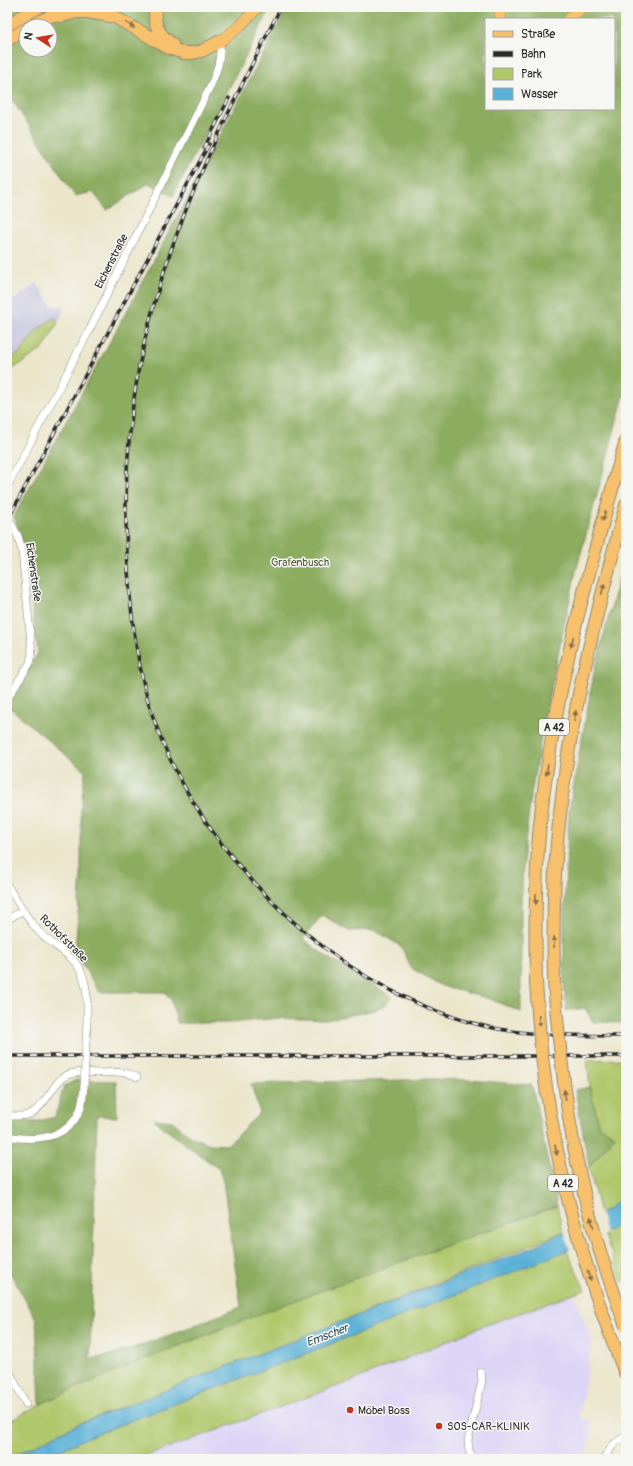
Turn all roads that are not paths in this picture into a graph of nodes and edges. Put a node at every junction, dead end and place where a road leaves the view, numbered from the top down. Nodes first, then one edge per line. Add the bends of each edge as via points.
1 (39, 7) edge
2 (68, 7) edge
3 (156, 7) edge
4 (258, 7) edge
5 (499, 7) edge
6 (569, 7) edge
7 (582, 7) edge
8 (51, 15) junction
9 (46, 18) edge
10 (501, 18) edge
11 (564, 18) edge
12 (570, 18) edge
13 (7, 25) edge
14 (18, 34) edge
15 (7, 40) edge
16 (220, 41) junction
17 (626, 440) edge
18 (7, 487) edge
19 (626, 505) edge
20 (7, 516) edge
21 (7, 699) edge
22 (7, 885) edge
23 (24, 910) junction
24 (7, 920) edge
25 (137, 1077) dead end
26 (7, 1114) edge
27 (7, 1136) edge
28 (626, 1326) edge
29 (7, 1367) edge
30 (482, 1372) dead end
31 (626, 1375) edge
32 (26, 1404) dead end
33 (626, 1436) edge
34 (473, 1459) edge
35 (603, 1459) edge

1 - 13 highway
2 - 8 highway
3 - 16 highway via 155,20 159,32 176,46 193,49
4 - 16 main road via 239,27
5 - 10 main road
6 - 11 main road
7 - 12 main road
8 - 9 highway
8 -> 16 highway via 88,12 115,17 169,48 184,52 202,51
14 - 15 highway
16 - 18 street, Eichenstraße via 219,66 211,85 90,330
17 -> 31 highway, A 42, bridge via 582,596 550,749 539,834 535,937 542,1064 554,1141 564,1188 593,1290
28 -> 19 highway, A 42, bridge via 611,1285 581,1182 564,1090 554,981 554,887 568,752 586,658
20 - 21 street, Eichenstraße via 18,536 22,551 32,653 30,663
22 - 23 street, Rothofstraße
23 - 24 street
23 - 27 street, Rothofstraße, bridge via 40,933 73,960 82,972 87,989 84,1086 79,1112 65,1130 41,1138
25 - 26 street via 115,1072 70,1074 60,1080 40,1108 32,1114 23,1117
29 - 32 street
30 - 34 street via 468,1440
33 - 35 street via 614,1444

